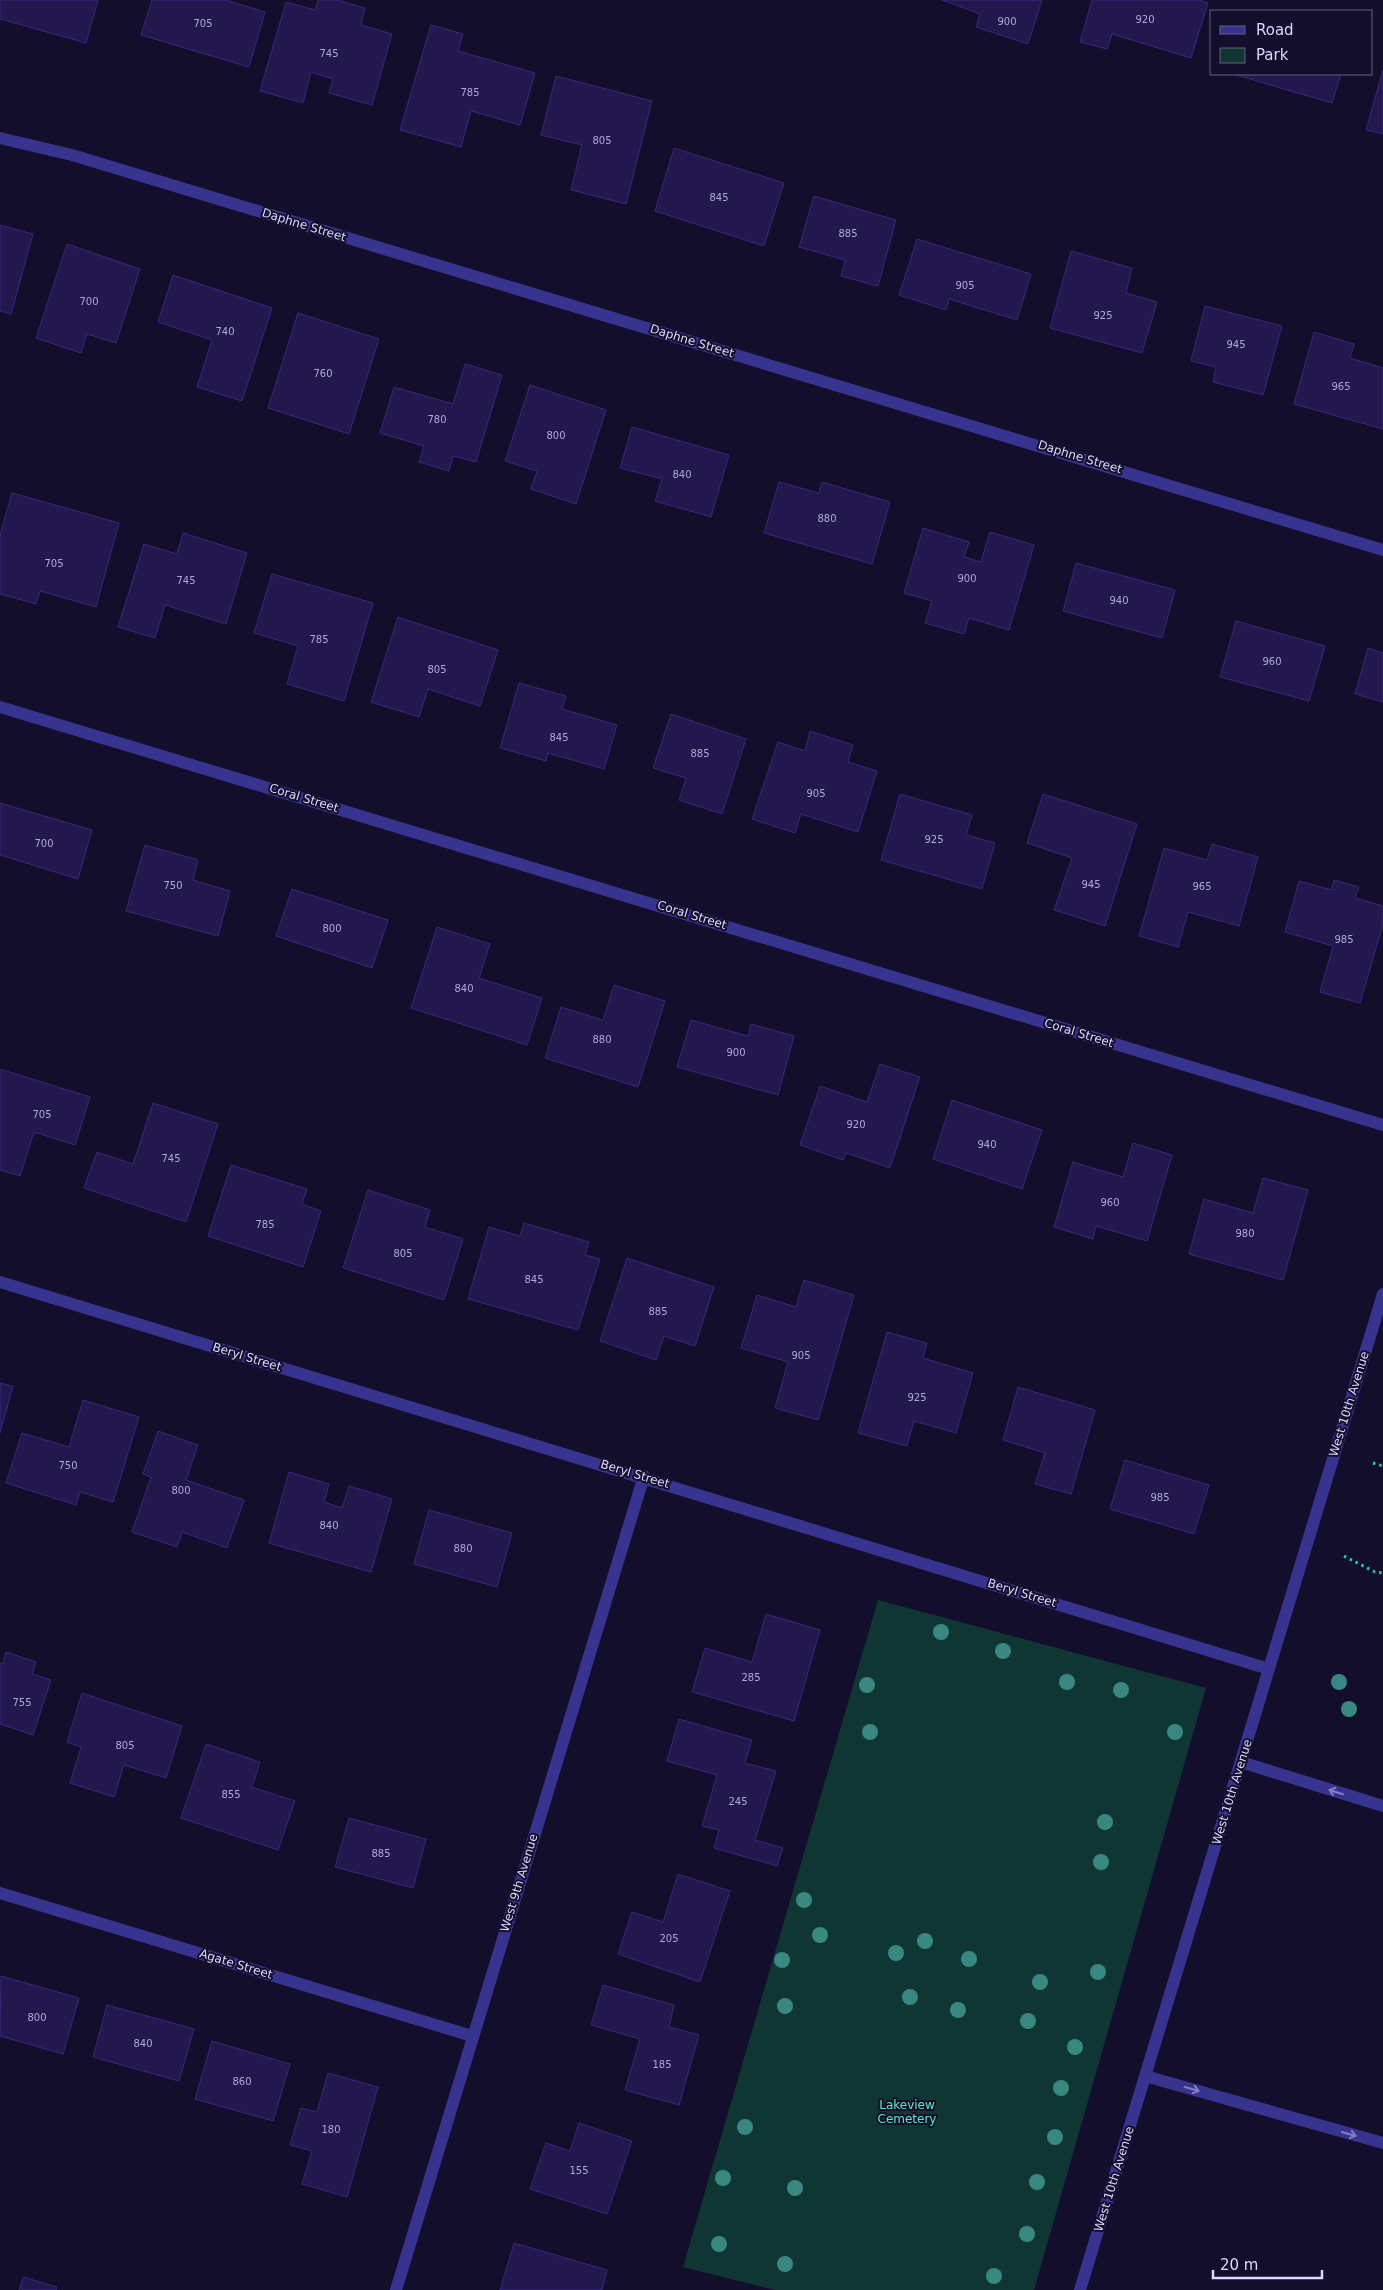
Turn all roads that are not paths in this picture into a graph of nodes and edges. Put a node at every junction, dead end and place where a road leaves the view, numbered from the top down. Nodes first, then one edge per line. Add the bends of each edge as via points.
1 (0, 138) edge
2 (1383, 550) edge
3 (0, 707) edge
4 (1383, 1125) edge
5 (0, 1282) edge
6 (1383, 1294) edge
7 (644, 1476) junction
8 (1269, 1669) junction
9 (1241, 1762) junction
10 (1383, 1806) edge
11 (0, 1893) edge
12 (472, 2036) junction
13 (1146, 2076) junction
14 (1383, 2143) edge
15 (396, 2290) edge
16 (1080, 2290) edge

1 - 2 street, Daphne Street via 72,155
3 - 4 street, Coral Street
5 - 7 street, Beryl Street
6 - 8 street, West 10th Avenue
7 - 8 street, Beryl Street
7 - 12 street, West 9th Avenue
8 - 9 street, West 10th Avenue
10 -> 9 street
9 - 13 street, West 10th Avenue
11 - 12 street, Agate Street
12 - 15 street, West 9th Avenue
13 -> 14 street
13 - 16 street, West 10th Avenue

